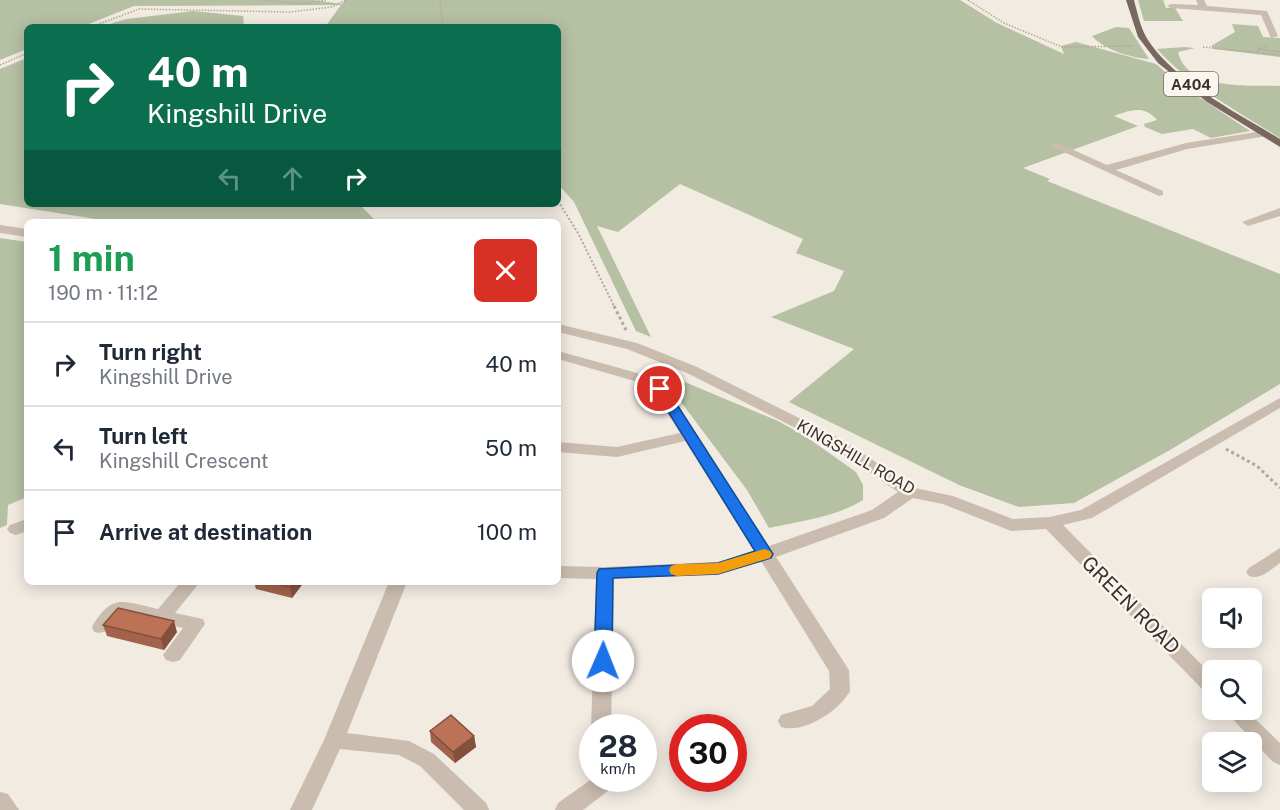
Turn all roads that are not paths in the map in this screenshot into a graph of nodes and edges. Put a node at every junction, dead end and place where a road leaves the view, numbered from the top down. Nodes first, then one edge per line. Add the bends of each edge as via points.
1 (1130, 0) edge
2 (1202, 4) edge
3 (1171, 6) dead end
4 (1274, 36) dead end
5 (1263, 134) junction
6 (1280, 144) edge
7 (1056, 146) dead end
8 (1106, 169) junction
9 (1159, 193) dead end
10 (1280, 212) edge
11 (1248, 222) dead end
12 (0, 229) edge
13 (24, 233) edge
14 (561, 329) edge
15 (561, 356) edge
16 (1277, 408) edge
17 (691, 435) junction
18 (561, 447) edge
19 (910, 492) junction
20 (1050, 523) junction
21 (765, 554) junction
22 (1280, 555) edge
23 (561, 572) edge
24 (1255, 572) dead end
25 (605, 573) junction
26 (188, 585) edge
27 (397, 585) edge
28 (162, 615) junction
29 (101, 627) edge
30 (173, 655) dead end
31 (1202, 677) edge
32 (602, 714) edge
33 (1244, 720) edge
34 (788, 721) dead end
35 (334, 740) junction
36 (1280, 756) edge
37 (590, 792) edge
38 (0, 801) edge
39 (8, 810) edge
40 (301, 810) edge
41 (478, 810) edge
42 (566, 810) edge

1 - 5 main road, A404 via 1147,46 1163,63
2 - 3 street
2 - 4 street via 1264,14
5 - 6 main road, A404
5 - 8 street via 1186,146
7 - 8 street
8 - 9 street
10 - 11 street
12 - 13 street
14 - 19 street, KINGSHILL ROAD via 632,346 692,370 835,442
15 - 17 street via 643,380 660,389
16 - 20 street, KINGSHILL ROAD via 1086,514
17 - 18 street via 617,452
17 - 21 street
19 - 20 street, KINGSHILL ROAD via 947,500 1011,525
19 - 21 street via 878,514
20 - 31 street, GREEN ROAD
21 - 25 street via 718,568
21 - 34 street via 839,670 840,691 819,712
22 - 24 street
23 - 25 street
25 - 32 street
26 - 28 street
27 - 35 street
28 - 29 street via 118,608
28 - 30 street via 196,624
33 - 36 street
35 - 40 street
35 - 41 street via 402,747 427,760
37 - 42 street
38 - 39 street

